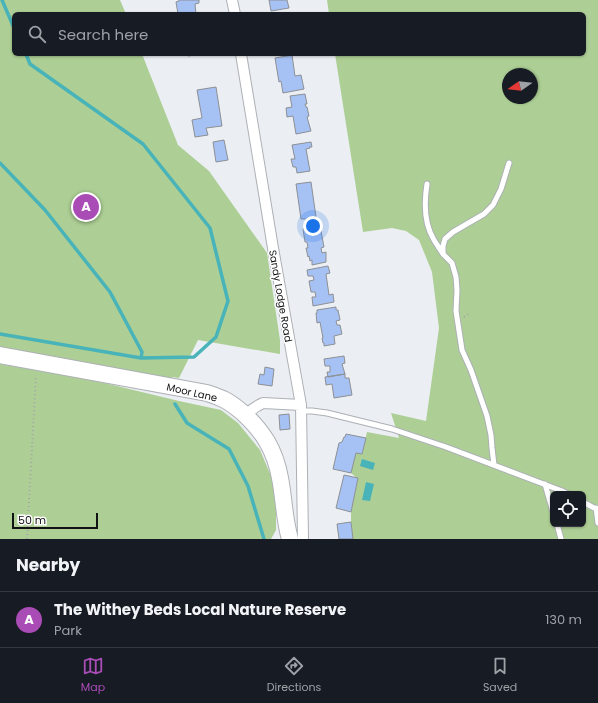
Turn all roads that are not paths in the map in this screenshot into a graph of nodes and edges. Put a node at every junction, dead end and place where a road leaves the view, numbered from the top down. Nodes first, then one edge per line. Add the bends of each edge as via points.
1 (232, 0) edge
2 (235, 12) edge
3 (241, 56) edge
4 (509, 163) dead end
5 (427, 184) dead end
6 (443, 254) junction
7 (0, 355) edge
8 (301, 408) junction
9 (246, 415) junction
10 (494, 465) junction
11 (545, 484) junction
12 (561, 491) edge
13 (550, 502) edge
14 (586, 504) edge
15 (597, 509) edge
16 (598, 523) edge
17 (558, 527) edge
18 (290, 539) edge
19 (303, 539) edge
20 (561, 539) edge

1 - 2 street
3 - 8 street, Sandy Lodge Road
4 - 6 lane via 493,205 484,214 445,239
5 - 6 lane via 427,223 433,239
6 - 10 lane via 452,263 456,277 456,311 462,350 472,370 487,416
7 - 9 main road, Moor Lane via 207,393 236,406
8 - 9 street via 263,403
8 - 10 lane via 392,429
8 - 19 street, Sandy Lodge Road
9 - 18 main road, Moor Lane via 261,432 272,451 280,478
10 - 11 lane
11 - 12 lane
11 - 13 lane
14 - 15 lane
15 - 16 lane
17 - 20 lane

